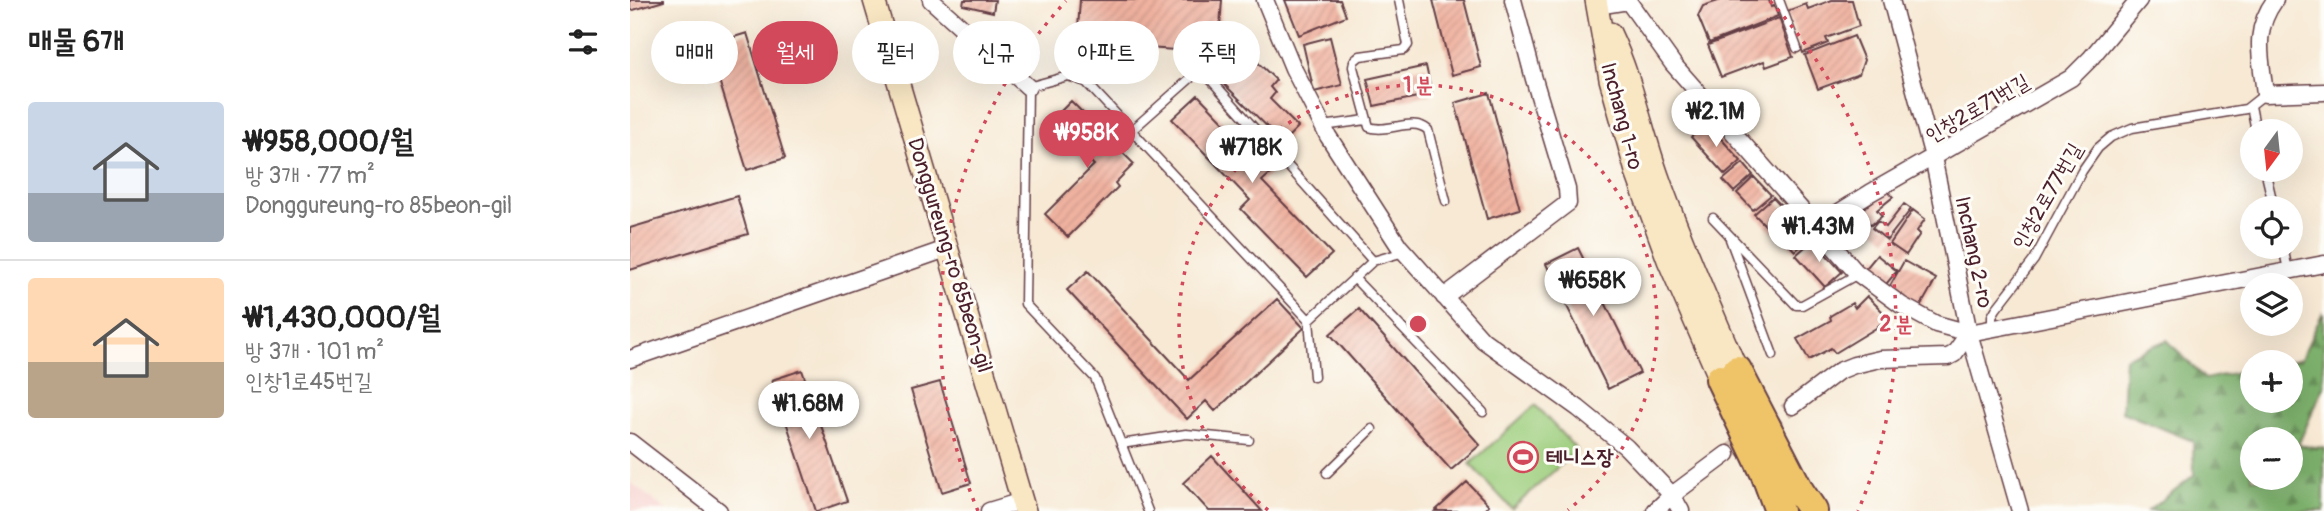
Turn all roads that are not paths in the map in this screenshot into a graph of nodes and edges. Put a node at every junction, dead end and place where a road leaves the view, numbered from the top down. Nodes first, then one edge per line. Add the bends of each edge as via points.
1 (874, 0) edge
2 (931, 0) edge
3 (1265, 0) edge
4 (1399, 0) edge
5 (1513, 0) edge
6 (1779, 0) edge
7 (1891, 0) edge
8 (2139, 0) edge
9 (2276, 0) edge
10 (1631, 1) edge
11 (1597, 3) edge
12 (1797, 48) dead end
13 (1028, 87) junction
14 (2324, 92) edge
15 (2264, 94) junction
16 (2250, 106) junction
17 (2253, 119) edge
18 (1366, 120) junction
19 (1323, 126) junction
20 (1131, 131) junction
21 (1933, 157) junction
22 (1446, 201) dead end
23 (1713, 218) dead end
24 (1815, 228) junction
25 (1727, 233) junction
26 (949, 248) junction
27 (1405, 252) junction
28 (2286, 259) edge
29 (1373, 261) junction
30 (2324, 264) edge
31 (2288, 270) junction
32 (1858, 274) junction
33 (1354, 278) junction
34 (1444, 297) junction
35 (1309, 320) junction
36 (1992, 328) junction
37 (1969, 333) junction
38 (1773, 355) dead end
39 (630, 359) edge
40 (1729, 374) junction
41 (1314, 377) dead end
42 (1793, 406) tunnel mouth
43 (1483, 412) dead end
44 (1372, 429) dead end
45 (1249, 440) dead end
46 (630, 442) edge
47 (1121, 444) junction
48 (1727, 454) tunnel mouth
49 (1765, 472) junction
50 (1328, 473) dead end
51 (1672, 495) junction
52 (1024, 506) edge
53 (1805, 506) edge
54 (719, 511) edge
55 (989, 511) edge
56 (1148, 511) edge
57 (1655, 511) edge
58 (1681, 511) edge
59 (1779, 511) edge
60 (2020, 511) edge

1 - 26 street, Donggureung-ro 85beon-gil
2 - 13 street
3 - 19 street
4 - 18 lane via 1407,48 1353,61
5 - 34 street via 1569,203
6 - 12 lane
7 - 21 street, Inchang 2-ro
8 - 21 street, 인창2로71번길 via 2071,78
9 - 15 street via 2262,20 2259,37
10 - 11 street
10 - 24 street via 1673,64
11 - 40 street, Inchang 1-ro via 1610,79 1637,175 1668,260
13 - 20 lane via 1062,77 1080,79
13 - 47 lane via 1025,304 1095,378
14 - 15 street
15 - 16 lane, 인창2로77번길
16 - 17 lane
16 - 36 lane, 인창2로77번길 via 2132,128 2098,148 2034,260 1993,313
18 - 19 lane
18 - 22 lane via 1373,129 1414,124 1428,130
19 - 27 street
20 - 29 lane via 1193,76 1208,78
20 - 35 lane
21 - 24 street, 인창2로71번길
21 - 37 street, Inchang 2-ro
23 - 25 lane
24 - 32 street
25 - 32 lane via 1799,306
25 - 38 lane
26 - 39 street
26 - 52 street, Donggureung-ro 85beon-gil
27 - 29 lane
27 - 34 street
28 - 31 lane
29 - 33 lane
30 - 31 street
31 - 36 street
32 - 37 street via 1924,318
33 - 35 lane
33 - 43 lane
34 - 51 street via 1483,340 1626,447
35 - 41 lane
36 - 37 street
37 - 42 street via 1948,357 1880,359 1839,371
37 - 60 street, Inchang 2-ro
40 - 49 highway
40 - 53 highway
44 - 50 lane
45 - 47 lane via 1186,433
46 - 54 street
47 - 56 lane
48 - 51 street
49 - 53 highway
49 - 59 highway
51 - 57 street
51 - 58 street
52 - 55 street

